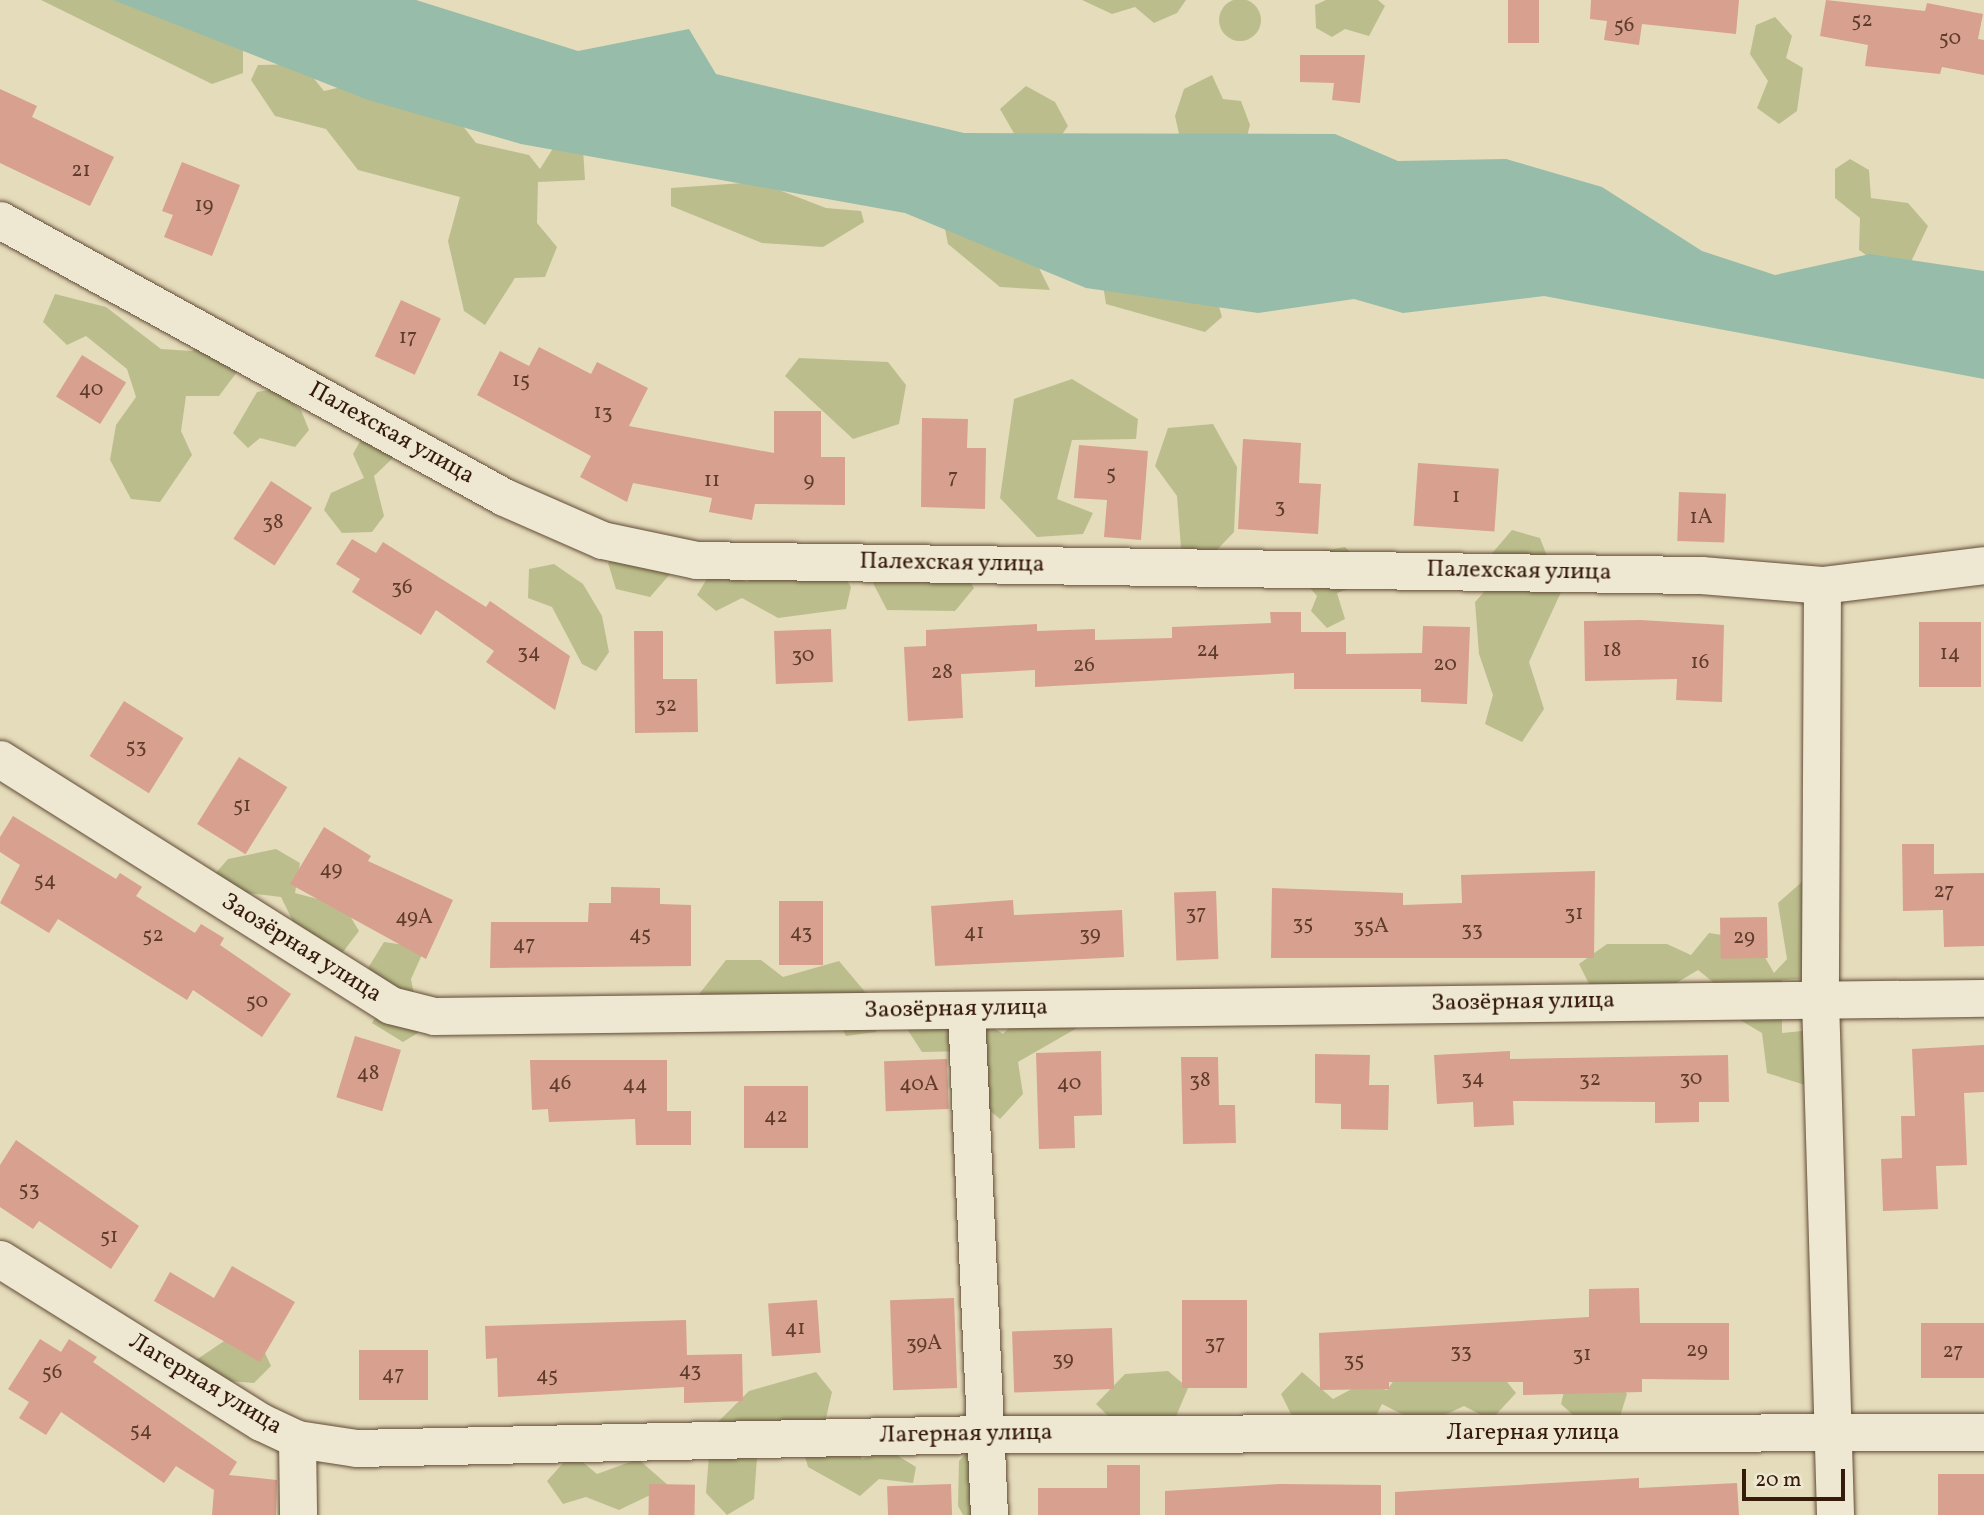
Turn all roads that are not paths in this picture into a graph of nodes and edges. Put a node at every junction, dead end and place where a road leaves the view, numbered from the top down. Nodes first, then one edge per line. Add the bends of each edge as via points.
1 (0, 220) edge
2 (1984, 565) edge
3 (1822, 585) junction
4 (1, 761) edge
5 (1984, 998) edge
6 (1821, 999) junction
7 (966, 1010) junction
8 (0, 1259) edge
9 (1984, 1432) edge
10 (985, 1434) junction
11 (1832, 1434) junction
12 (297, 1439) junction
13 (298, 1515) edge
14 (989, 1515) edge
15 (1835, 1515) edge

1 - 3 street, Палехская улица via 504,497 601,540 696,560 1701,575
2 - 3 street, Палехская улица
3 - 6 street
4 - 7 street, Заозёрная улица via 390,1005 434,1016
5 - 6 street, Заозёрная улица
6 - 7 street, Заозёрная улица
6 - 11 street
7 - 10 street
8 - 12 street, Лагерная улица
9 - 11 street, Лагерная улица
10 - 11 street, Лагерная улица
10 - 12 street, Лагерная улица via 356,1448
10 - 14 street
11 - 15 street
12 - 13 street

